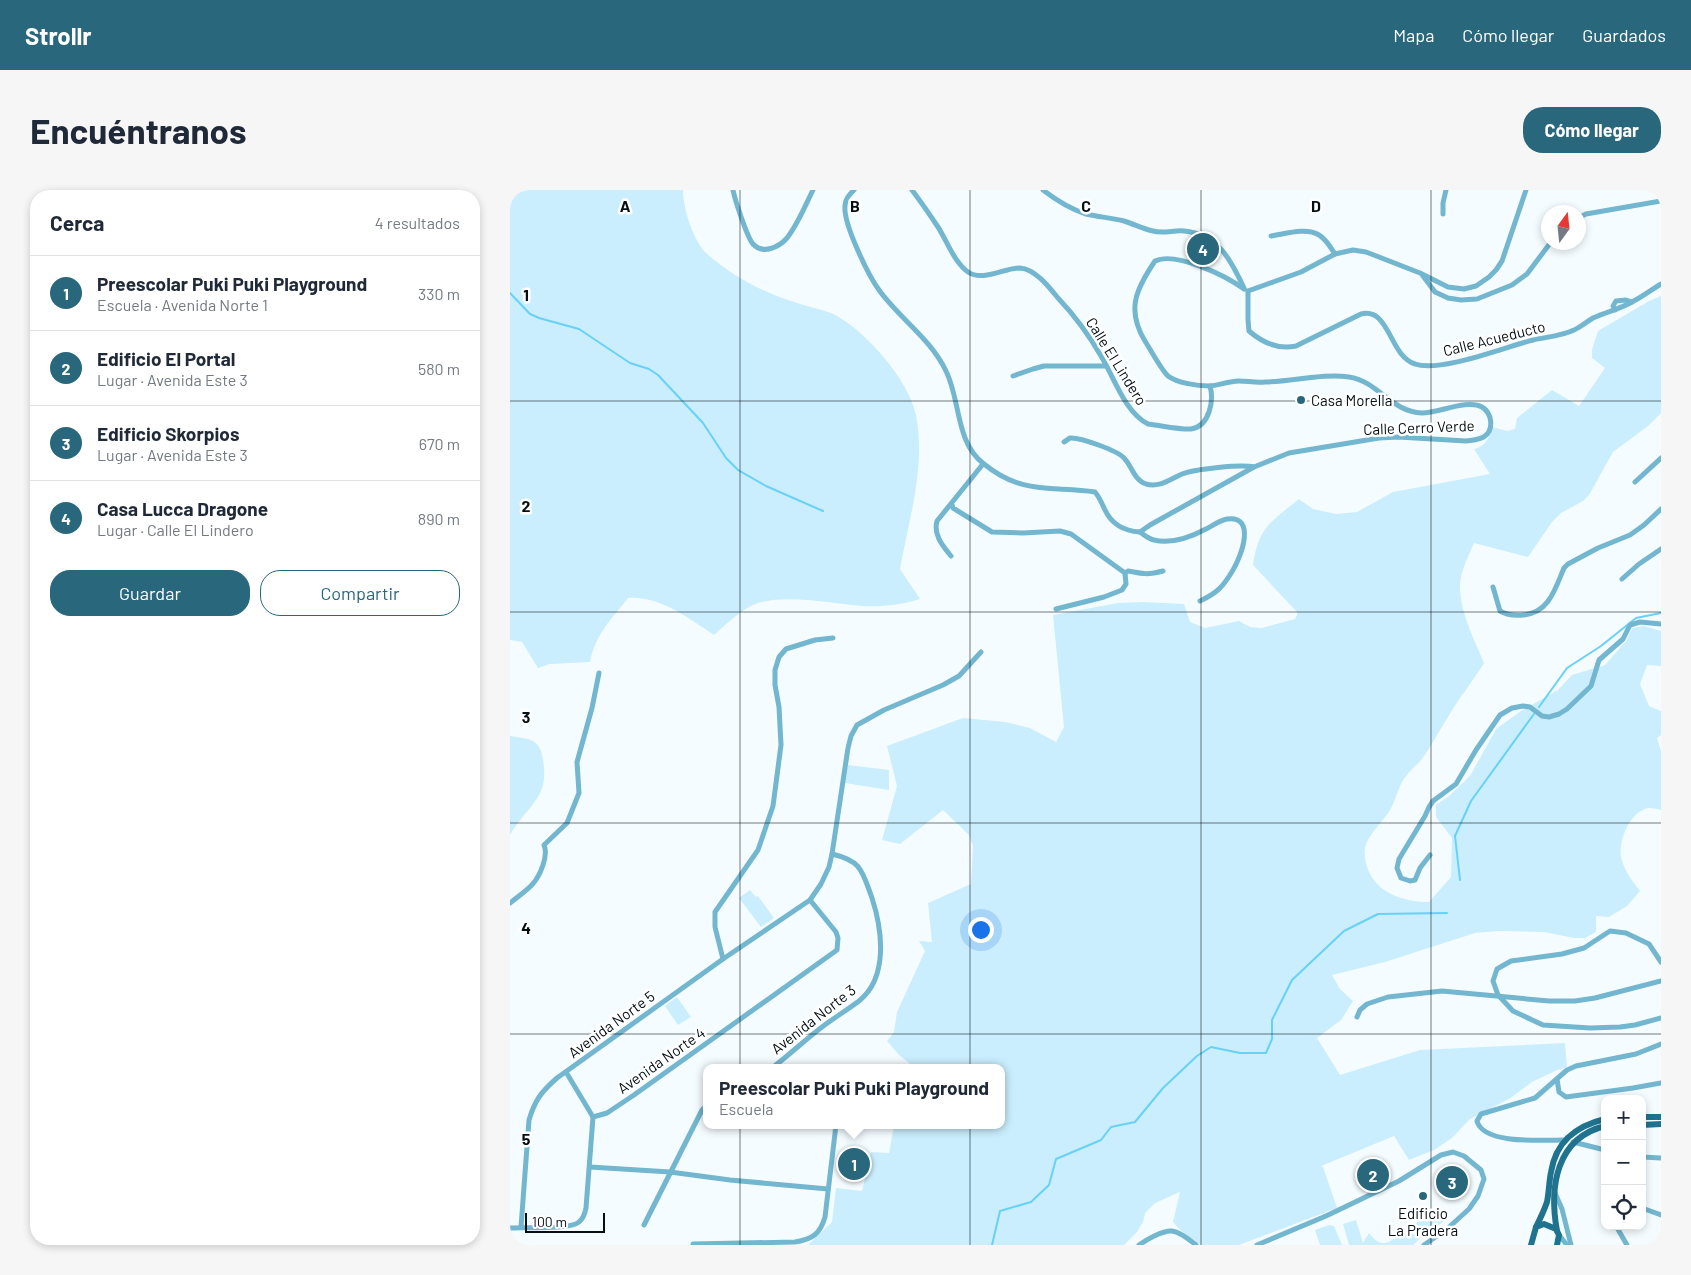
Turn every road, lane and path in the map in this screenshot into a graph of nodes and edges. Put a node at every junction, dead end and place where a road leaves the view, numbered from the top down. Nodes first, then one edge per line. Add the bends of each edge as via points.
1 (733, 190) edge
2 (813, 190) edge
3 (854, 190) edge
4 (912, 190) edge
5 (1043, 190) edge
6 (1446, 190) edge
7 (1526, 190) edge
8 (1661, 201) edge
9 (1443, 214) dead end
10 (1586, 214) edge
11 (1271, 236) dead end
12 (1545, 250) edge
13 (1336, 254) junction
14 (1420, 273) junction
15 (1661, 284) edge
16 (1246, 290) junction
17 (1106, 366) junction
18 (1013, 376) dead end
19 (1210, 386) junction
20 (1064, 442) dead end
21 (1661, 458) edge
22 (983, 464) junction
23 (1254, 467) junction
24 (1635, 482) dead end
25 (952, 504) junction
26 (1661, 509) edge
27 (1140, 532) junction
28 (1661, 549) edge
29 (951, 556) dead end
30 (1163, 571) dead end
31 (1125, 573) junction
32 (1622, 579) dead end
33 (1493, 586) dead end
34 (1200, 601) dead end
35 (1056, 608) dead end
36 (1661, 624) edge
37 (833, 638) dead end
38 (981, 652) dead end
39 (599, 673) dead end
40 (832, 854) junction
41 (1430, 855) dead end
42 (810, 900) junction
43 (510, 903) edge
44 (724, 958) junction
45 (1661, 962) edge
46 (1661, 981) edge
47 (1498, 995) junction
48 (1358, 1018) dead end
49 (1661, 1018) edge
50 (1661, 1044) edge
51 (777, 1064) edge
52 (566, 1072) junction
53 (1557, 1079) junction
54 (1661, 1083) edge
55 (703, 1109) edge
56 (593, 1116) junction
57 (1646, 1117) edge
58 (1661, 1117) edge
59 (1601, 1120) edge
60 (1661, 1124) edge
61 (1646, 1125) edge
62 (1601, 1127) edge
63 (836, 1129) edge
64 (1564, 1140) junction
65 (1573, 1142) junction
66 (1601, 1149) edge
67 (1646, 1157) edge
68 (1661, 1158) edge
69 (590, 1167) junction
70 (670, 1172) junction
71 (828, 1189) junction
72 (1555, 1193) junction
73 (1646, 1209) edge
74 (1661, 1215) edge
75 (644, 1225) dead end
76 (521, 1227) junction
77 (1536, 1227) junction
78 (510, 1228) edge
79 (1618, 1230) edge
80 (1558, 1233) junction
81 (766, 1243) edge
82 (693, 1244) dead end
83 (1139, 1245) edge
84 (1196, 1245) edge
85 (1257, 1245) edge
86 (1424, 1245) edge
87 (1532, 1245) edge
88 (1557, 1245) edge
89 (1567, 1245) edge
90 (1571, 1245) edge
91 (1627, 1245) edge

1 - 2 street via 754,244 769,249 786,238
3 - 22 street via 848,196 845,213 871,277 947,371 964,436
4 - 17 street, Calle El Lindero via 969,273 991,274 1020,268 1036,275 1070,311
5 - 16 street via 1085,213 1154,232 1182,231 1208,238 1217,244
6 - 9 street
7 - 14 street via 1502,261 1489,277 1464,289 1448,287
8 - 10 street
11 - 13 street via 1316,233
12 - 14 street via 1527,274 1512,285 1477,300 1448,298 1435,292
13 - 14 street via 1353,250 1366,252
13 - 16 street via 1301,272
15 - 16 street, Calle Acueducto via 1632,302 1567,333 1432,366 1405,360 1380,318 1371,314 1361,314 1296,346 1286,348 1267,343 1250,332
16 - 19 street, Calle Cerro Verde via 1217,273 1170,258 1155,261 1137,293 1134,312 1137,328 1168,376
17 - 18 street via 1044,366
17 - 19 street, Calle El Lindero via 1128,407 1148,424 1192,429 1201,424 1210,410
19 - 23 street, Calle Cerro Verde via 1222,382 1347,377 1372,385 1398,407 1411,412 1434,412 1471,404 1482,407 1491,422 1485,436 1477,440 1379,438 1289,452
20 - 23 street via 1070,438 1110,449 1123,456 1141,482 1153,485 1194,471 1241,465
21 - 24 street
22 - 25 street
22 - 27 street via 1018,485 1095,492 1114,522 1123,530
23 - 27 street, Calle Cerro Verde
25 - 29 street via 936,525 938,538
25 - 31 street via 992,532 1060,531 1070,534
26 - 33 street via 1630,535 1568,564 1550,600 1530,615 1506,615 1500,611
27 - 34 street via 1153,540 1169,541 1197,534 1225,519 1242,524 1245,537 1234,569 1217,593
28 - 32 street
30 - 31 street via 1149,575
31 - 35 street via 1126,584 1122,590
36 - 41 street via 1640,622 1630,625 1619,644 1599,660 1591,686 1584,695 1559,714 1542,716 1523,706 1500,715 1456,784 1428,807 1399,860 1397,868 1401,878 1415,880
37 - 44 street via 786,649 779,658 775,685 781,745 773,806 758,850 715,912 715,927
38 - 40 street via 959,676 857,725 848,748
39 - 43 street via 577,762 579,792 567,824 544,845 544,861 538,878
40 - 42 street via 821,884
40 - 51 street, Avenida Norte 3 via 852,860 864,878 878,915 881,937 879,966 872,985 859,1001
42 - 44 street, Avenida Norte 5
42 - 56 street, Avenida Norte 4 via 836,932 837,950 634,1095 607,1113
44 - 52 street, Avenida Norte 5
45 - 47 street via 1649,944 1626,933 1610,931 1584,948 1511,961 1498,969 1493,981
46 - 47 street via 1575,1001
47 - 48 street via 1442,991 1388,997 1367,1004 1360,1010
47 - 49 street via 1513,1010 1543,1025 1620,1027
50 - 53 street via 1636,1054 1576,1066
52 - 56 street
52 - 76 street, Avenida Norte 5 via 541,1091 533,1107 528,1130
53 - 54 street via 1559,1092 1566,1097
53 - 64 street via 1535,1098 1481,1114 1477,1121 1488,1134 1507,1139
55 - 70 street
56 - 69 street
57 - 58 main road
59 - 64 main road via 1578,1128
60 - 61 main road
62 - 65 main road
63 - 71 street
64 - 77 main road via 1555,1155 1546,1205
65 - 66 street
65 - 72 main road via 1560,1162
67 - 68 street
69 - 70 street
69 - 76 street via 585,1213 579,1222 552,1227
70 - 71 street
70 - 75 street
71 - 81 street via 826,1216 817,1233 805,1240
72 - 80 main road
72 - 90 street
73 - 74 street
76 - 78 street
77 - 80 main road via 1547,1224
77 - 87 main road
79 - 91 street
80 - 88 main road
80 - 89 street
81 - 82 street
83 - 84 street via 1171,1231
85 - 86 street via 1399,1181 1441,1156 1453,1152 1464,1156 1481,1170 1484,1179 1478,1196 1447,1229

